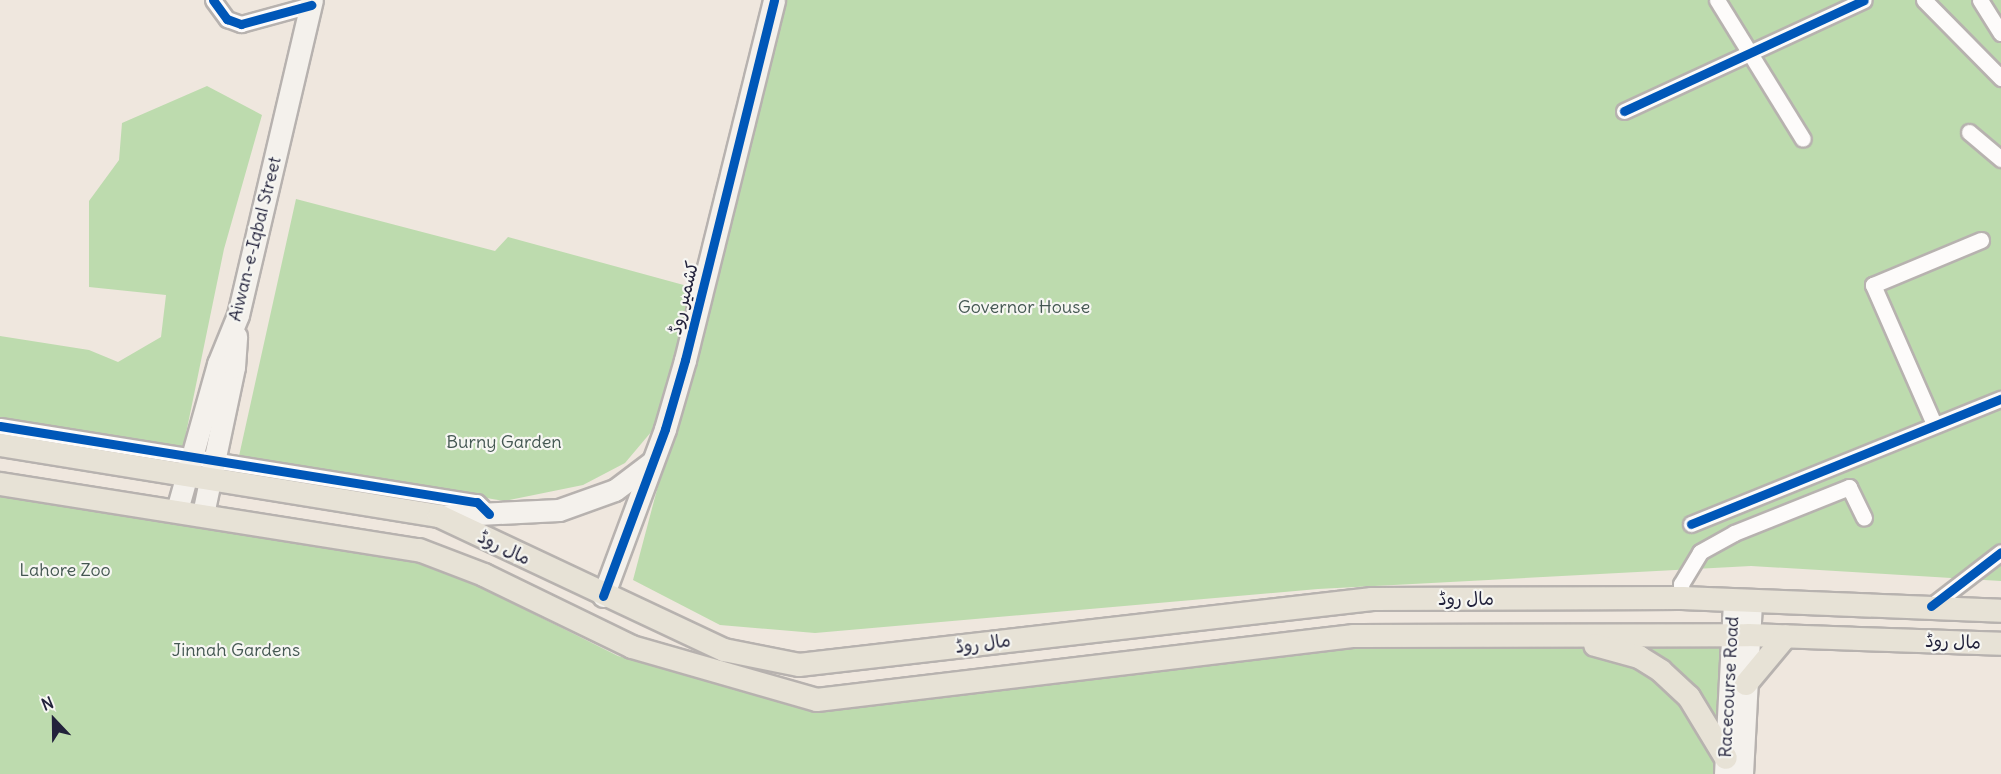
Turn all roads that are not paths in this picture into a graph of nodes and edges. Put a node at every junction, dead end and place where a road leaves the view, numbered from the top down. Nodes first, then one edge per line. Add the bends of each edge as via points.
1 (213, 0) edge
2 (774, 0) edge
3 (1717, 0) edge
4 (1864, 0) edge
5 (1924, 0) edge
6 (1980, 0) edge
7 (311, 2) edge
8 (2001, 33) edge
9 (1749, 52) junction
10 (2001, 78) edge
11 (1624, 111) dead end
12 (1969, 132) dead end
13 (1803, 139) dead end
14 (2001, 159) edge
15 (1981, 240) dead end
16 (238, 315) junction
17 (2001, 399) edge
18 (1934, 424) junction
19 (0, 426) edge
20 (0, 445) edge
21 (652, 461) junction
22 (190, 466) junction
23 (213, 471) junction
24 (0, 484) edge
25 (177, 510) junction
26 (203, 514) junction
27 (489, 514) junction
28 (439, 516) junction
29 (1864, 518) dead end
30 (1691, 525) dead end
31 (2001, 552) edge
32 (603, 596) junction
33 (1682, 598) junction
34 (1742, 600) junction
35 (1931, 606) junction
36 (2001, 611) edge
37 (1741, 635) junction
38 (1786, 636) junction
39 (1573, 638) junction
40 (2001, 644) edge
41 (1746, 684) junction
42 (1725, 766) edge
43 (1742, 774) edge

1 - 7 street via 227,19 241,24
2 - 21 main road, کشمیر روڈ via 685,360
3 - 9 street
4 - 9 street
5 - 10 street
6 - 8 street
7 - 16 main road, Aiwan-e-Iqbal Street
9 - 11 street
9 - 13 street
12 - 14 street
15 - 18 street via 1873,285
16 - 22 main road, Aiwan-e-Iqbal Street via 218,364
16 - 23 main road via 234,367
17 - 18 street
18 - 30 street
19 - 22 street
20 - 22 main road, مال روڈ
21 - 27 main road via 615,490 581,504 542,513
21 - 32 main road, کشمیر روڈ
22 - 23 main road, مال روڈ
22 - 25 main road, Aiwan-e-Iqbal Street
23 - 26 main road
23 - 27 street via 477,502
23 - 28 main road, مال روڈ
24 - 25 main road, مال روڈ
25 - 26 main road, مال روڈ
26 - 39 main road, مال روڈ via 419,550 484,575 640,650 817,700 1354,636
27 - 28 main road
28 - 32 main road, مال روڈ
29 - 33 street via 1848,487 1734,533 1700,552 1681,584
31 - 35 street
32 - 33 main road, مال روڈ via 724,650 799,665 1372,599
33 - 34 main road, مال روڈ
34 - 35 main road, مال روڈ
34 - 37 main road, Racecourse Road
35 - 36 main road, مال روڈ
37 - 38 main road, مال روڈ
37 - 39 main road, مال روڈ
37 - 41 main road, Racecourse Road
37 - 42 main road, Racecourse Road
38 - 40 main road, مال روڈ
38 - 41 main road
39 - 42 main road via 1639,657 1661,671 1689,697
41 - 43 main road, Racecourse Road

